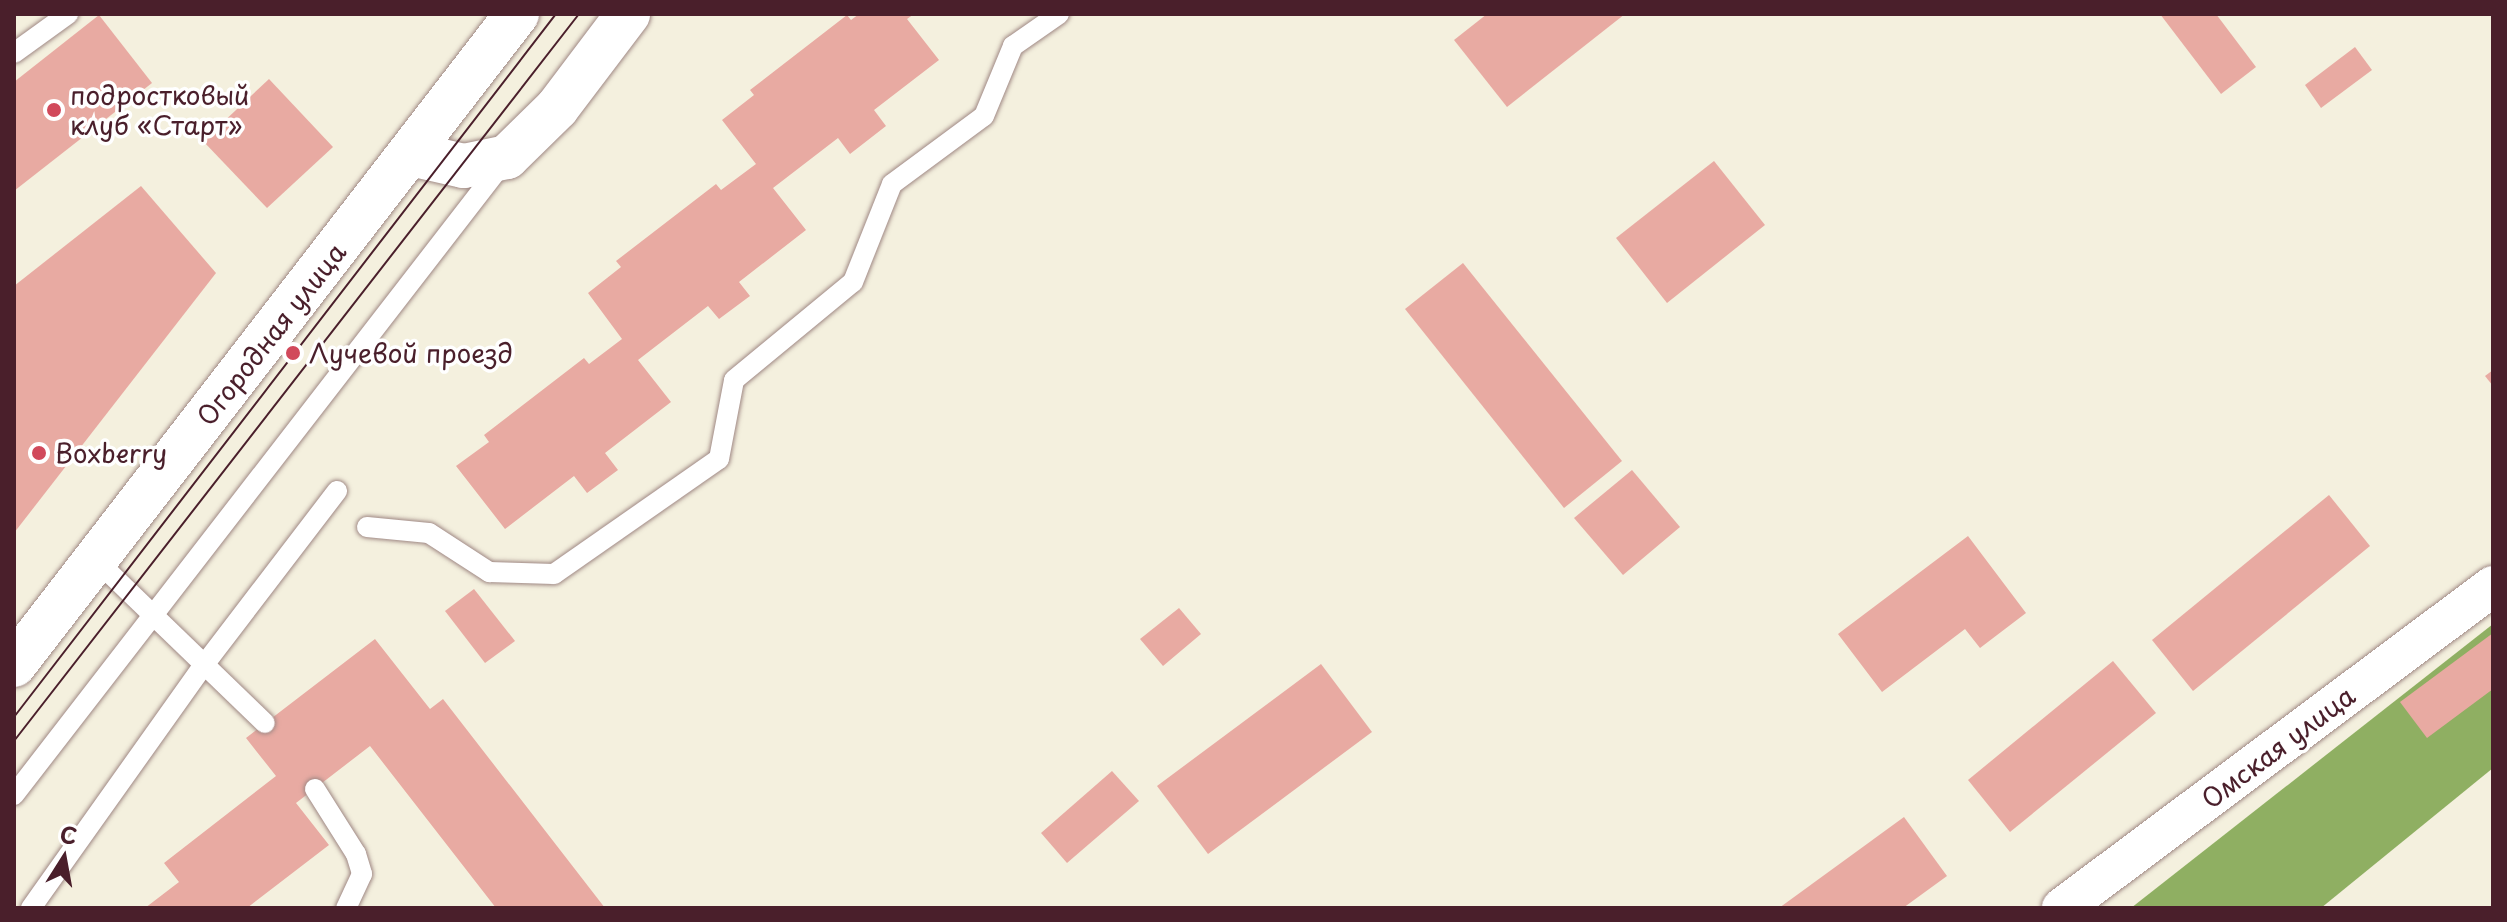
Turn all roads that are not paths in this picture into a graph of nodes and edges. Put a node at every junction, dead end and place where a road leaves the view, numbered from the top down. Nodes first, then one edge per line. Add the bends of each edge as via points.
1 (68, 14) edge
2 (517, 14) edge
3 (628, 14) edge
4 (1059, 14) edge
5 (14, 53) edge
6 (411, 154) junction
7 (507, 157) junction
8 (337, 491) dead end
9 (367, 527) dead end
10 (95, 559) junction
11 (2493, 586) edge
12 (157, 614) junction
13 (17, 654) edge
14 (204, 665) junction
15 (265, 723) dead end
16 (315, 789) dead end
17 (14, 795) edge
18 (31, 908) edge
19 (346, 908) edge
20 (2062, 908) edge

1 - 5 lane
2 - 6 street, Огородная улица
3 - 7 street via 557,108
4 - 9 lane via 1013,46 984,116 892,184 853,282 734,380 719,459 554,574 489,572 429,533
6 - 7 street via 464,166
6 - 10 street, Огородная улица
7 - 12 lane
8 - 14 lane
10 - 12 lane
10 - 13 street, Огородная улица
11 - 20 street, Омская улица
12 - 14 lane
12 - 17 lane
14 - 15 lane
14 - 18 lane
16 - 19 lane via 356,854 362,874

